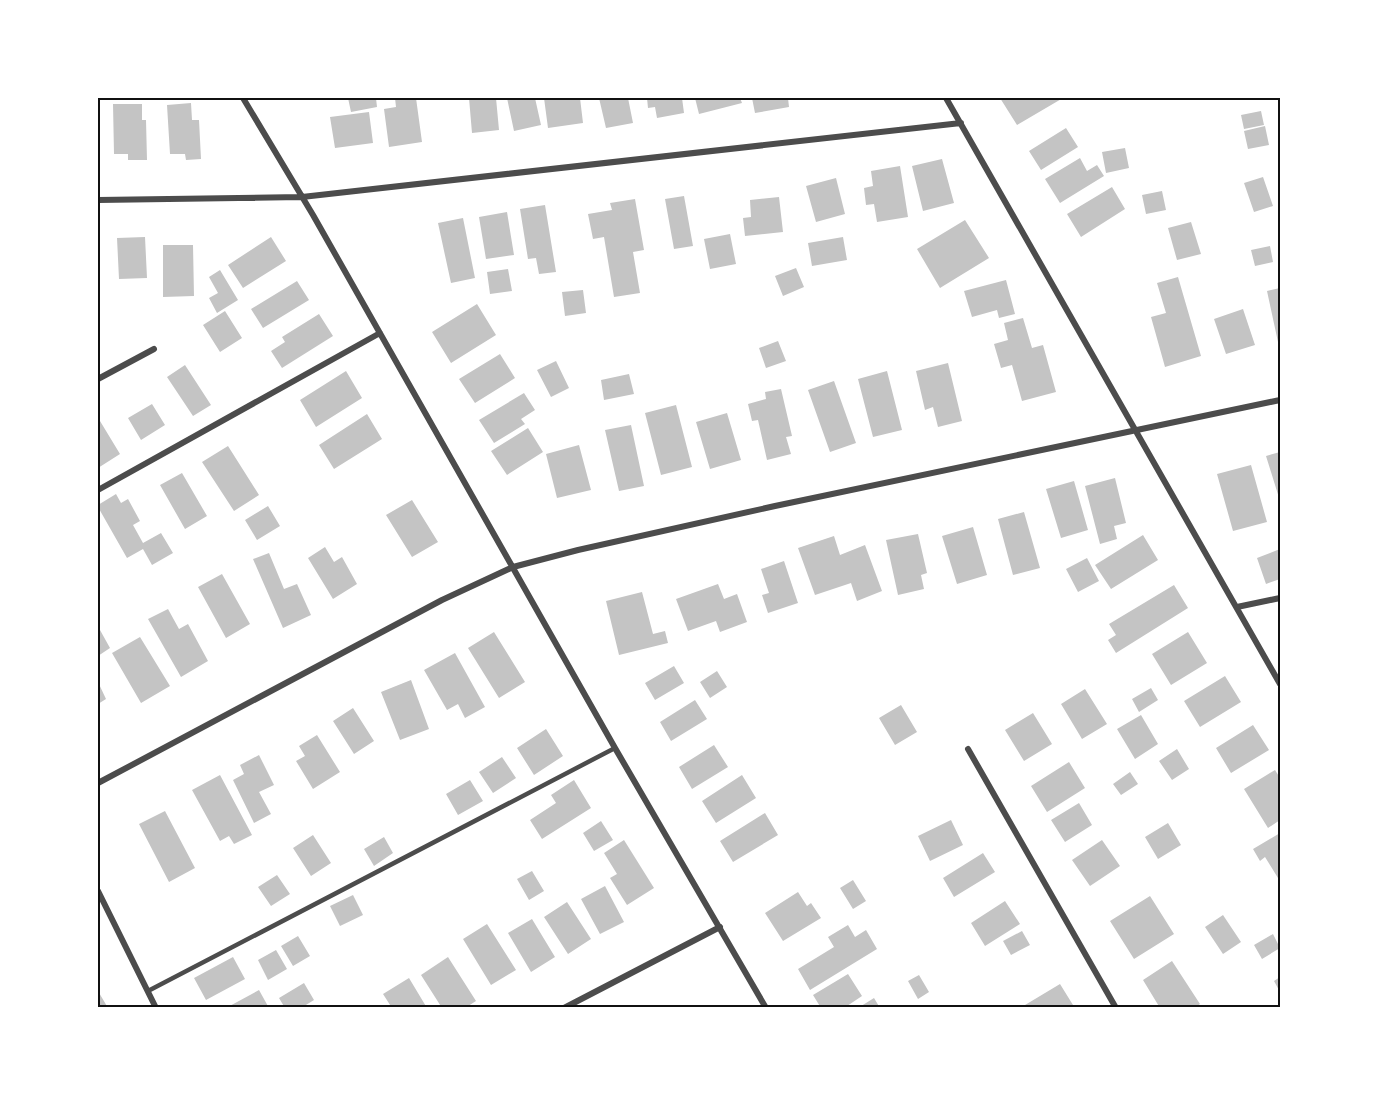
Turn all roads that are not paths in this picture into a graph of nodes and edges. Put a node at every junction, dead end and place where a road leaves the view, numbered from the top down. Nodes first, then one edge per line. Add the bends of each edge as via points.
1 (243, 98) edge
2 (946, 98) edge
3 (961, 123) junction
4 (302, 197) junction
5 (98, 200) edge
6 (380, 333) junction
7 (154, 349) dead end
8 (98, 379) edge
9 (1281, 400) edge
10 (1136, 432) junction
11 (98, 490) edge
12 (513, 567) junction
13 (1281, 598) edge
14 (1237, 607) junction
15 (1281, 684) edge
16 (615, 748) junction
17 (968, 749) dead end
18 (98, 783) edge
19 (98, 891) edge
20 (720, 927) junction
21 (148, 991) junction
22 (156, 1008) edge
23 (564, 1008) edge
24 (766, 1008) edge
25 (1116, 1008) edge

1 - 4 street
2 - 3 street
3 - 4 street
3 - 10 street
4 - 5 street
4 - 6 street
6 - 11 street
6 - 12 street
7 - 8 street
9 - 10 street
10 - 12 street via 775,506
10 - 14 street
12 - 16 street
12 - 18 street via 442,600
13 - 14 street
14 - 15 street
16 - 20 street
16 - 21 lane
17 - 25 street
19 - 21 street
20 - 23 street
20 - 24 street
21 - 22 street

